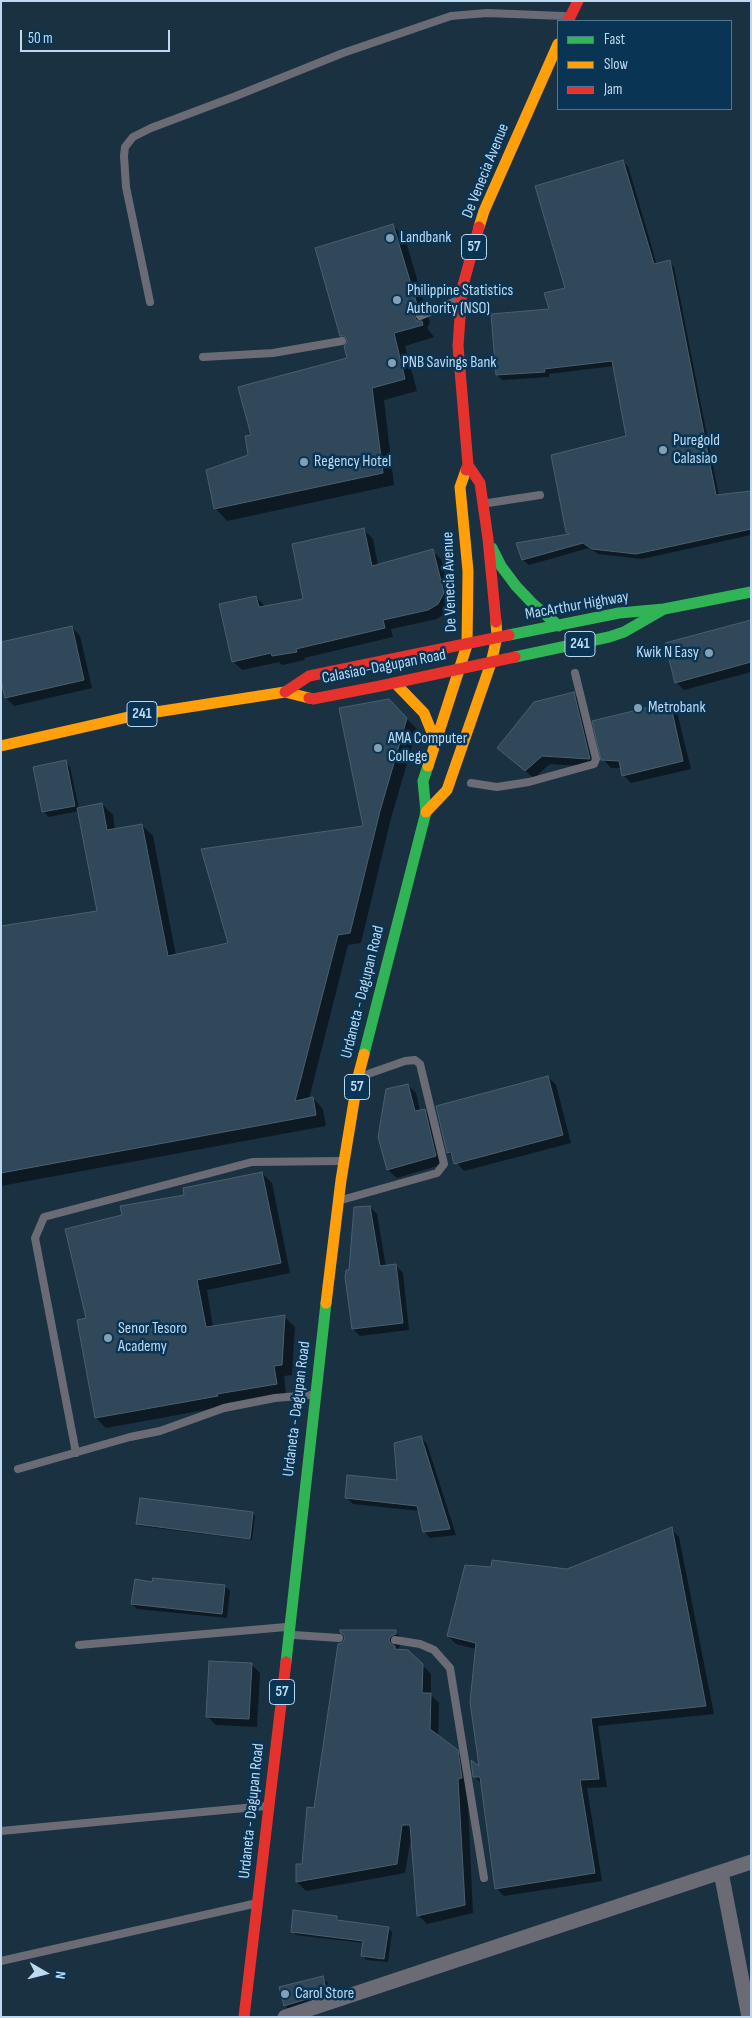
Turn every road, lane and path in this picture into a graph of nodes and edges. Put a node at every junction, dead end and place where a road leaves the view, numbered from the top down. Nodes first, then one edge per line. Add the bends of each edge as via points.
1 (578, 1) edge
2 (570, 18) edge
3 (557, 46) edge
4 (460, 300) junction
5 (150, 302) dead end
6 (420, 316) dead end
7 (342, 340) dead end
8 (203, 357) dead end
9 (468, 466) junction
10 (540, 495) dead end
11 (483, 504) junction
12 (488, 539) junction
13 (751, 592) edge
14 (664, 609) junction
15 (559, 626) junction
16 (497, 637) junction
17 (467, 644) junction
18 (491, 663) junction
19 (460, 669) junction
20 (574, 673) dead end
21 (395, 683) junction
22 (286, 692) junction
23 (435, 740) junction
24 (1, 746) edge
25 (471, 783) dead end
26 (426, 812) junction
27 (358, 1077) junction
28 (344, 1161) junction
29 (338, 1201) junction
30 (315, 1394) junction
31 (76, 1453) junction
32 (18, 1469) dead end
33 (290, 1630) junction
34 (339, 1638) dead end
35 (395, 1640) dead end
36 (79, 1645) dead end
37 (268, 1806) junction
38 (1, 1831) edge
39 (751, 1862) edge
40 (721, 1872) junction
41 (484, 1878) dead end
42 (258, 1902) junction
43 (1, 1961) edge
44 (244, 2017) edge
45 (285, 2017) edge
46 (750, 2017) edge

1 - 2 main road
2 - 5 lane via 487,13 451,16 343,53 133,137 125,147 126,187
3 - 4 main road, De Venecia Avenue / 57 via 484,211
4 - 6 lane
4 - 9 main road, De Venecia Avenue / 57 via 458,346
7 - 8 lane via 273,353
9 - 11 main road, De Venecia Avenue / 57 via 480,482
9 - 17 main road, De Venecia Avenue / 57 via 460,487 468,572
10 - 11 lane
11 - 12 main road, De Venecia Avenue / 57
12 - 15 main road via 501,566 516,586
12 - 16 main road, De Venecia Avenue / 57
13 - 14 main road, MacArthur Highway / 241
14 - 15 main road, MacArthur Highway / 241 via 619,613
14 - 18 main road, MacArthur Highway / 241 via 624,632
15 - 16 main road, MacArthur Highway / 241
16 - 17 main road, Calasiao-Dagupan Road / 241
16 - 18 main road, De Venecia Avenue / 57
17 - 19 main road, De Venecia Avenue / 57
17 - 22 main road, Calasiao-Dagupan Road / 241 via 309,676
18 - 19 main road, MacArthur Highway / 241
18 - 26 main road, Urdaneta - Dagupan Road / 57 via 446,790
19 - 21 main road, Calasiao-Dagupan Road / 241
19 - 23 main road, Urdaneta - Dagupan Road / 57
20 - 25 lane via 596,759 594,764 529,782 497,787
21 - 22 main road, Calasiao-Dagupan Road / 241 via 312,698
21 - 23 main road via 424,713
22 - 24 main road, Calasiao-Dagupan Road / 241 via 137,715
23 - 26 main road, Urdaneta - Dagupan Road / 57 via 423,781
26 - 27 main road, Urdaneta - Dagupan Road / 57
27 - 28 main road, Urdaneta - Dagupan Road / 57
27 - 29 lane via 405,1061 415,1060 420,1064 444,1164 437,1174
28 - 29 main road, Urdaneta - Dagupan Road / 57
28 - 31 lane via 252,1162 44,1217 35,1238
29 - 30 main road, Urdaneta - Dagupan Road / 57
30 - 31 lane via 224,1408 160,1431
30 - 33 main road, Urdaneta - Dagupan Road / 57
31 - 32 lane
33 - 34 lane
33 - 36 lane
33 - 37 main road, Urdaneta - Dagupan Road / 57
35 - 41 lane via 434,1650 450,1668
37 - 38 lane
37 - 42 main road, Urdaneta - Dagupan Road / 57
39 - 40 street
40 - 45 street
40 - 46 street
42 - 43 lane
42 - 44 main road, Urdaneta - Dagupan Road / 57

